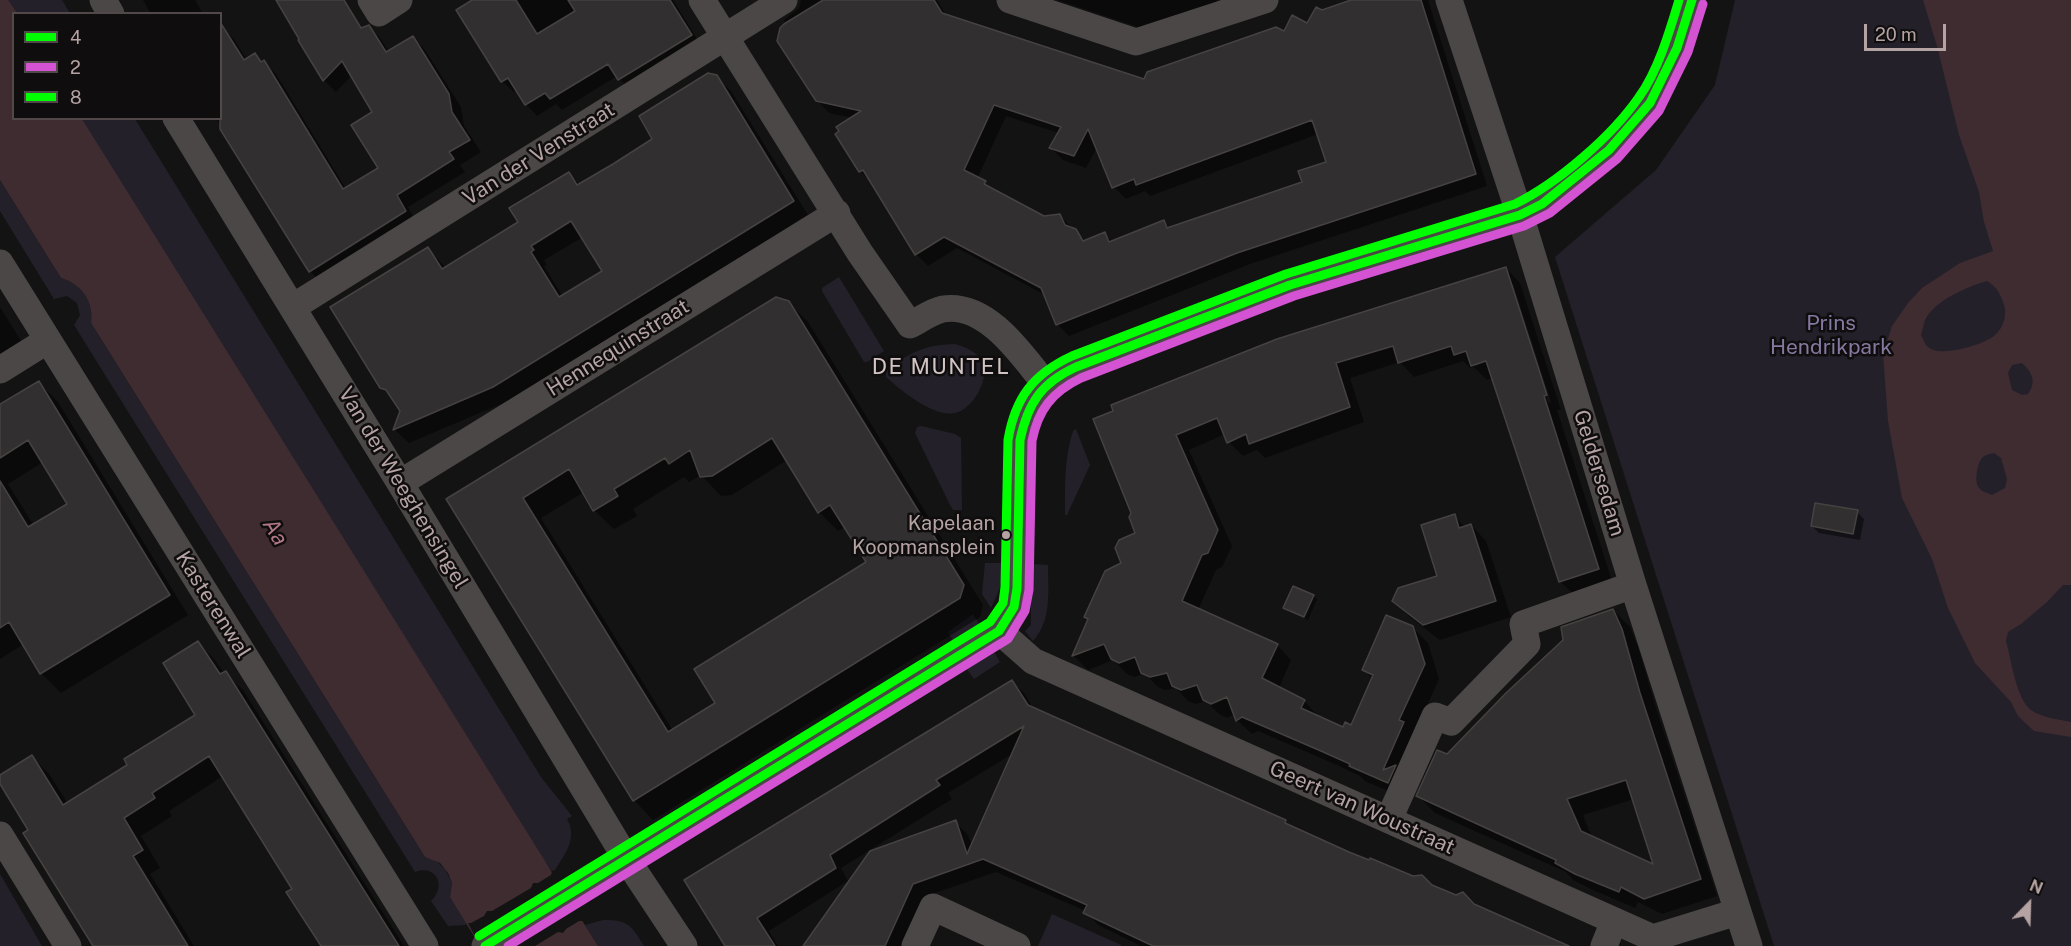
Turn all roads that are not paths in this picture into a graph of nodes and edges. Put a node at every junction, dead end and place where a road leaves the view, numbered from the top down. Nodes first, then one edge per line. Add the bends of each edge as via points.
1 (371, 0) edge
2 (399, 0) edge
3 (702, 0) edge
4 (784, 0) edge
5 (1010, 0) edge
6 (1264, 0) edge
7 (1449, 0) edge
8 (1692, 0) edge
9 (725, 38) junction
10 (177, 120) edge
11 (837, 213) junction
12 (1520, 214) junction
13 (0, 263) edge
14 (293, 307) junction
15 (46, 337) junction
16 (0, 370) edge
17 (1046, 385) junction
18 (400, 483) junction
19 (1633, 585) junction
20 (999, 631) junction
21 (1389, 819) junction
22 (0, 835) edge
23 (627, 860) junction
24 (1737, 912) junction
25 (1614, 921) junction
26 (68, 946) edge
27 (425, 946) edge
28 (485, 946) edge
29 (684, 946) edge
30 (915, 946) edge
31 (1017, 946) edge
32 (1604, 946) edge
33 (1749, 946) edge

1 - 2 street via 379,13
3 - 9 street
4 - 9 street, Van der Venstraat
5 - 6 street via 1136,42
7 - 12 street, Geldersedam
8 - 12 street via 1677,48 1650,103 1601,157 1542,204
9 - 11 street
9 - 14 street, Van der Venstraat
10 - 14 street, Van der Weeghensingel
11 - 17 street via 910,325 940,310 965,310 1002,333
11 - 18 street, Hennequinstraat
12 - 17 street via 1290,285 1076,367
12 - 19 street, Geldersedam
13 - 15 street, Kasterenwal
14 - 18 street, Van der Weeghensingel
15 - 16 street
15 - 27 street, Kasterenwal
17 - 20 street via 1023,421 1017,588 1014,607
18 - 23 street, Van der Weeghensingel
19 - 21 street via 1523,624 1527,644 1451,722 1434,716
19 - 24 street, Geldersedam
20 - 21 street, Geert van Woustraat via 1033,661
20 - 23 street
21 - 25 street, Geert van Woustraat
22 - 26 street
23 - 28 street
23 - 29 street, Van der Weeghensingel
24 - 25 street, Geert van Woustraat via 1653,938
24 - 33 street, Geldersedam
25 - 32 street
30 - 31 street via 933,907

